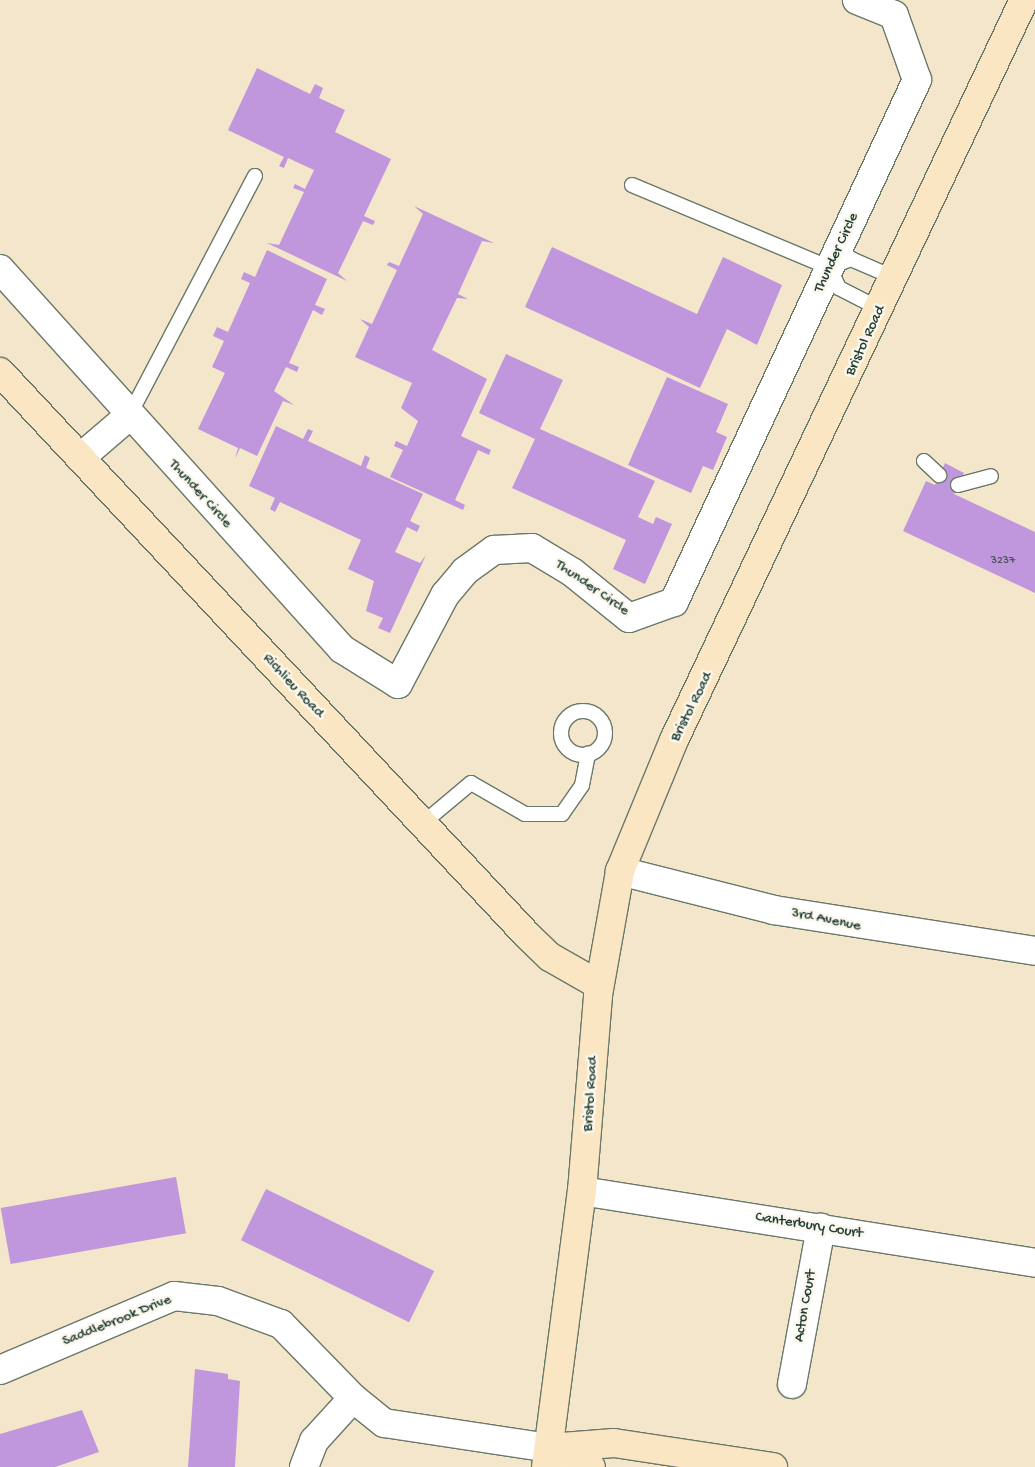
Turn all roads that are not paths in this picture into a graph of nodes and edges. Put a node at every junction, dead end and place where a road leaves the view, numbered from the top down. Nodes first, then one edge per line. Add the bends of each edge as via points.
1 (857, 0) edge
2 (1024, 0) edge
3 (255, 176) dead end
4 (632, 185) dead end
5 (830, 268) junction
6 (0, 269) edge
7 (894, 278) junction
8 (880, 309) junction
9 (0, 372) edge
10 (129, 416) junction
11 (80, 458) junction
12 (924, 461) dead end
13 (939, 476) dead end
14 (991, 476) dead end
15 (958, 485) dead end
16 (588, 754) dead end
17 (422, 824) junction
18 (620, 871) junction
19 (1035, 951) edge
20 (599, 985) junction
21 (582, 1191) junction
22 (821, 1228) junction
23 (1035, 1263) edge
24 (0, 1370) edge
25 (792, 1384) dead end
26 (353, 1398) junction
27 (548, 1457) edge
28 (304, 1467) edge
29 (591, 1467) edge
30 (774, 1467) edge

1 - 5 street, Thunder Circle via 894,15 917,80
2 - 7 main road, Bristol Road
3 - 10 lane
4 - 5 lane
5 - 7 lane via 851,259
5 - 8 lane via 839,288
5 - 10 street, Thunder Circle via 674,602 629,618 572,572 532,548 494,550 465,571 445,595 398,684 342,649
6 - 10 street, Thunder Circle
7 - 8 main road, Bristol Road
8 - 18 main road, Bristol Road via 674,740
9 - 11 main road, Richlieu Road
10 - 11 street
11 - 17 main road, Richlieu Road
12 - 13 lane
14 - 15 lane
16 - 17 lane via 582,785 562,814 525,814 471,783
17 - 20 main road, Richlieu Road via 550,957
18 - 19 street, 3rd Avenue via 783,912
18 - 20 main road, Bristol Road
20 - 21 main road, Bristol Road
21 - 22 street, Canterbury Court
21 - 27 main road, Bristol Road
22 - 23 street, Canterbury Court
22 - 25 street, Acton Court
24 - 26 street, Saddlebrook Drive via 174,1296 218,1301 281,1324
26 - 27 street, Saddlebrook Drive via 384,1423
26 - 28 street via 314,1441
27 - 29 main road
27 - 30 main road via 614,1443

